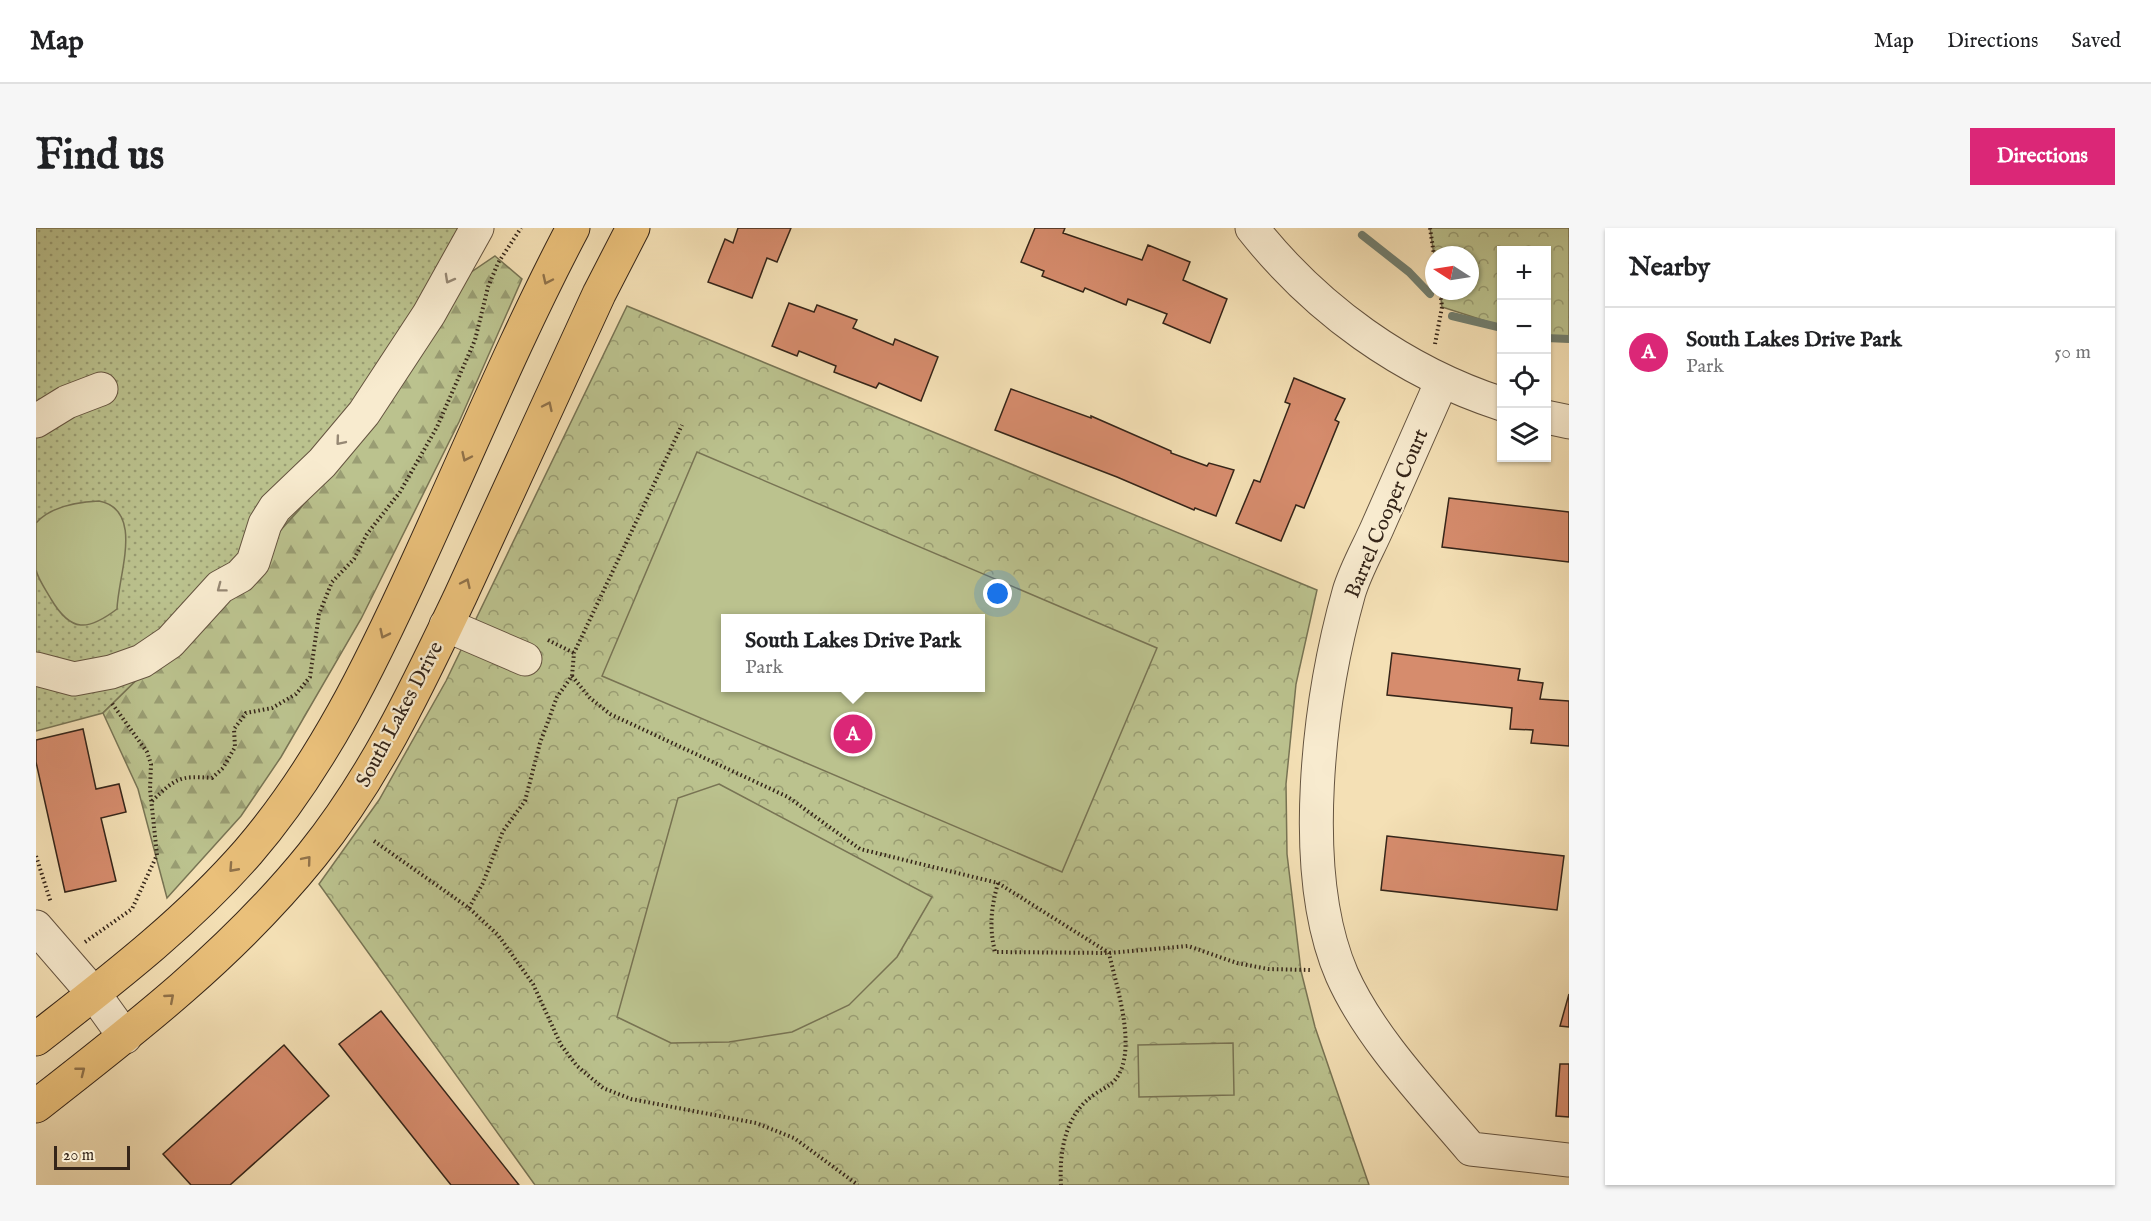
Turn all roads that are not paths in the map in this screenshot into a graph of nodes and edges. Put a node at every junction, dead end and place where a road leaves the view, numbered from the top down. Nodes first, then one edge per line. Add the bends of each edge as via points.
1 (477, 228) edge
2 (573, 228) edge
3 (633, 228) edge
4 (1252, 228) edge
5 (1442, 381) junction
6 (101, 389) dead end
7 (1497, 402) edge
8 (1551, 418) edge
9 (36, 421) edge
10 (1569, 422) edge
11 (446, 625) junction
12 (534, 649) road end
13 (36, 669) edge
14 (45, 939) edge
15 (94, 994) junction
16 (125, 1036) junction
17 (36, 1039) edge
18 (36, 1106) edge
19 (1569, 1160) edge

1 -> 13 street via 429,314 364,413 322,463 274,508 254,562 240,576 220,586 170,642 142,661 75,679
2 -> 15 main road via 360,682 306,775 220,882 180,923
11 -> 3 main road, South Lakes Drive
4 - 5 street via 1281,264 1324,306 1367,337
5 - 7 street
5 - 19 street, Barrel Cooper Court via 1350,590 1332,671 1318,802 1325,920 1339,967 1372,1026 1471,1149
6 - 9 street via 67,402
8 - 10 street
11 - 12 street
16 -> 11 main road, South Lakes Drive via 238,938 313,853 379,757
14 - 15 street
15 - 16 street
15 - 17 main road
18 -> 16 main road, South Lakes Drive

